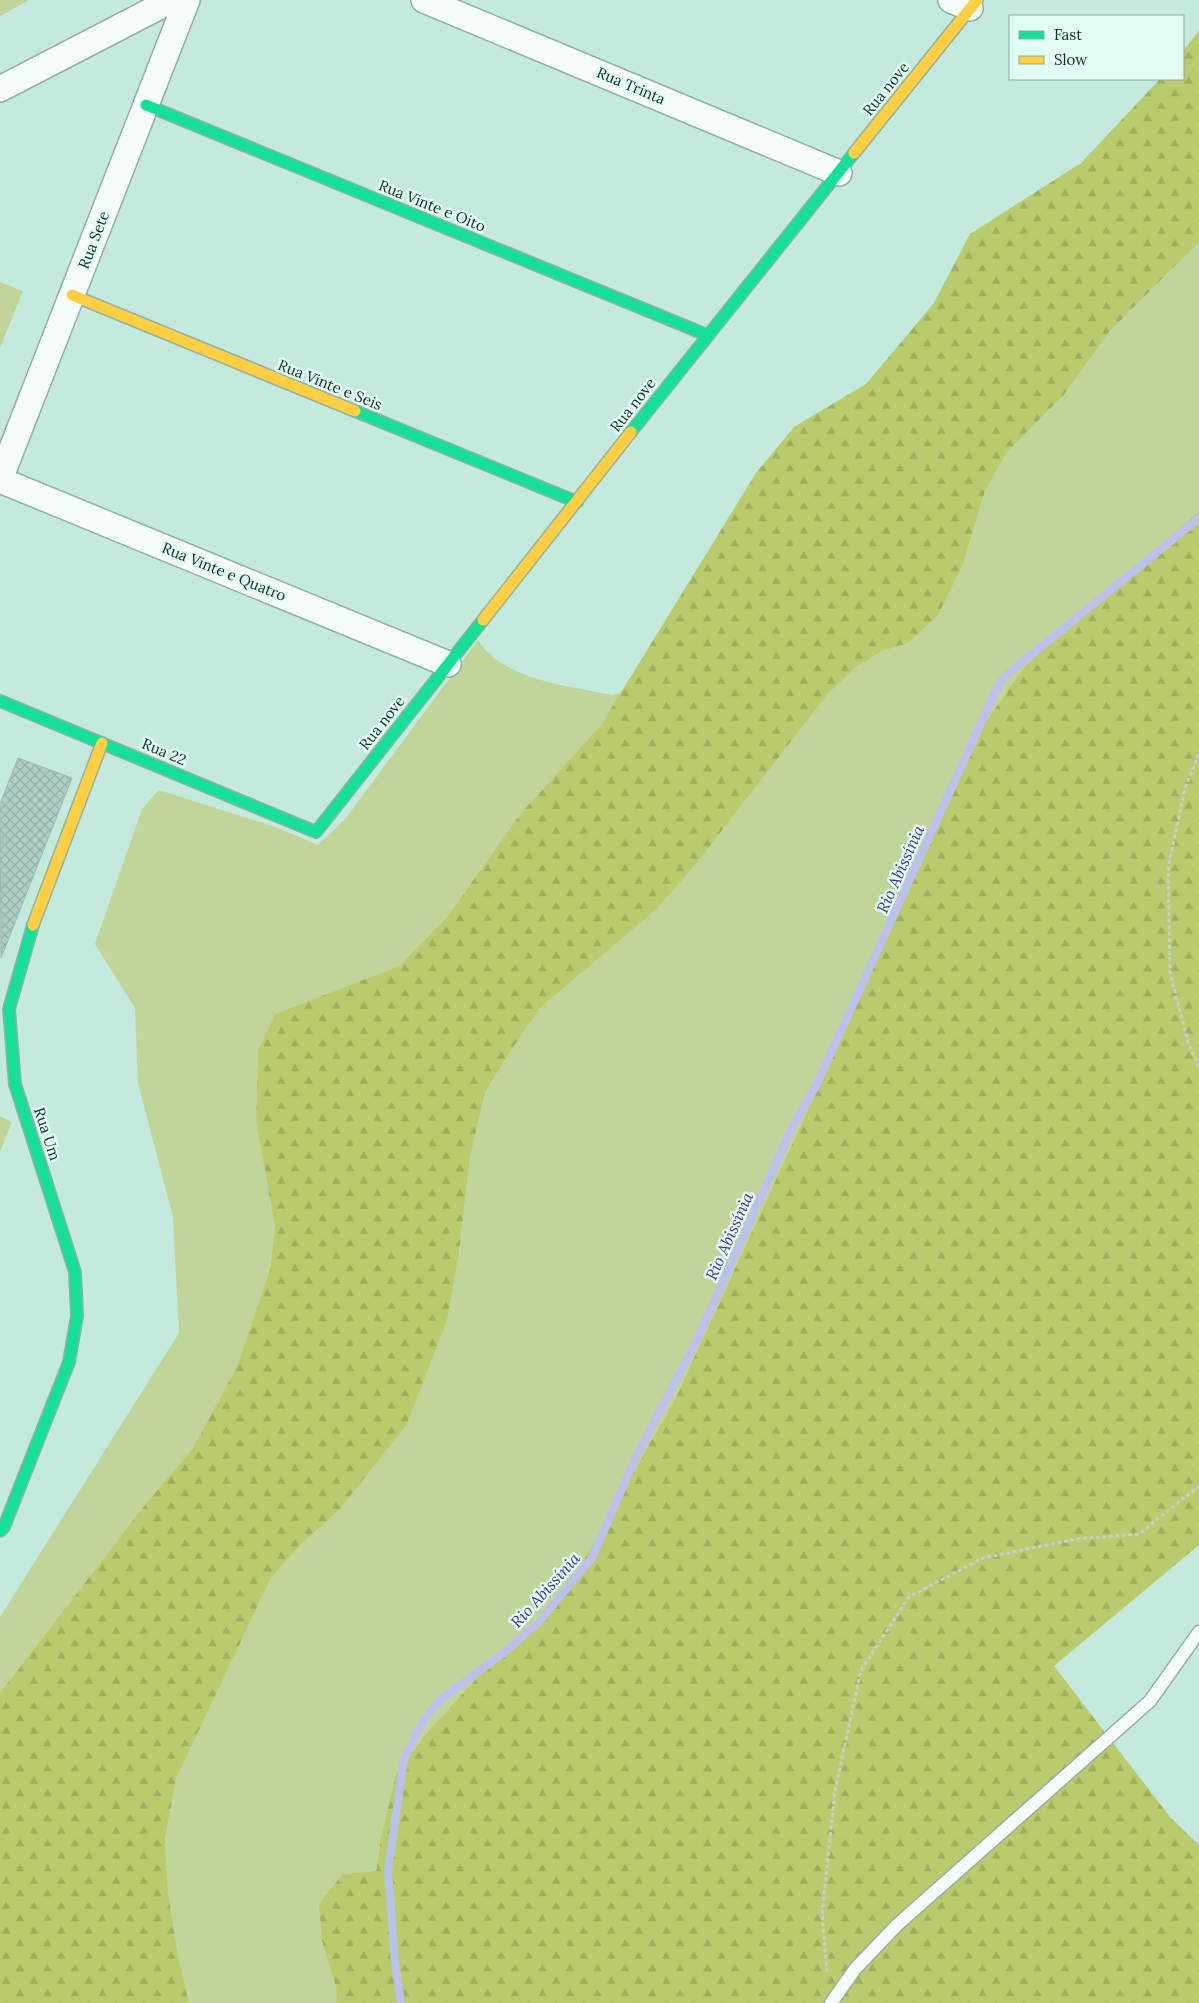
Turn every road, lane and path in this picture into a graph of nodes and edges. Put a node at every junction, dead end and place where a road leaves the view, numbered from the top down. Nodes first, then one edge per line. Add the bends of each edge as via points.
1 (172, 0) edge
2 (188, 0) edge
3 (424, 0) edge
4 (966, 3) edge
5 (0, 89) edge
6 (146, 105) junction
7 (839, 172) junction
8 (72, 295) junction
9 (707, 335) junction
10 (0, 480) edge
11 (577, 502) junction
12 (448, 664) junction
13 (0, 701) edge
14 (102, 743) junction
15 (1199, 754) edge
16 (316, 832) joint
17 (1199, 1067) edge
18 (1199, 1486) edge
19 (0, 1531) edge
20 (1199, 1632) edge
21 (828, 1974) dead end
22 (831, 2003) edge

1 - 5 street
2 - 6 street, Rua Sete
3 - 7 street, Rua Trinta
4 - 7 street, Rua nove
6 - 8 street, Rua Sete
6 - 9 street, Rua Vinte e Oito
7 - 9 street, Rua nove
8 - 10 street, Rua Sete
8 - 11 street, Rua Vinte e Seis
9 - 11 street, Rua nove
10 - 12 street, Rua Vinte e Quatro
11 - 12 street, Rua nove
12 - 16 street, Rua nove
13 - 14 street, Rua 22
14 - 16 street, Rua 22
14 - 19 street, Rua Um via 26,944 9,1009 15,1084 75,1272 77,1316 69,1362
15 - 17 path via 1185,788 1168,868 1170,972 1188,1042
18 - 21 path via 1139,1534 1076,1539 983,1558 909,1597 861,1670 836,1791 822,1915
20 - 22 lane via 1150,1701 896,1925 855,1969

